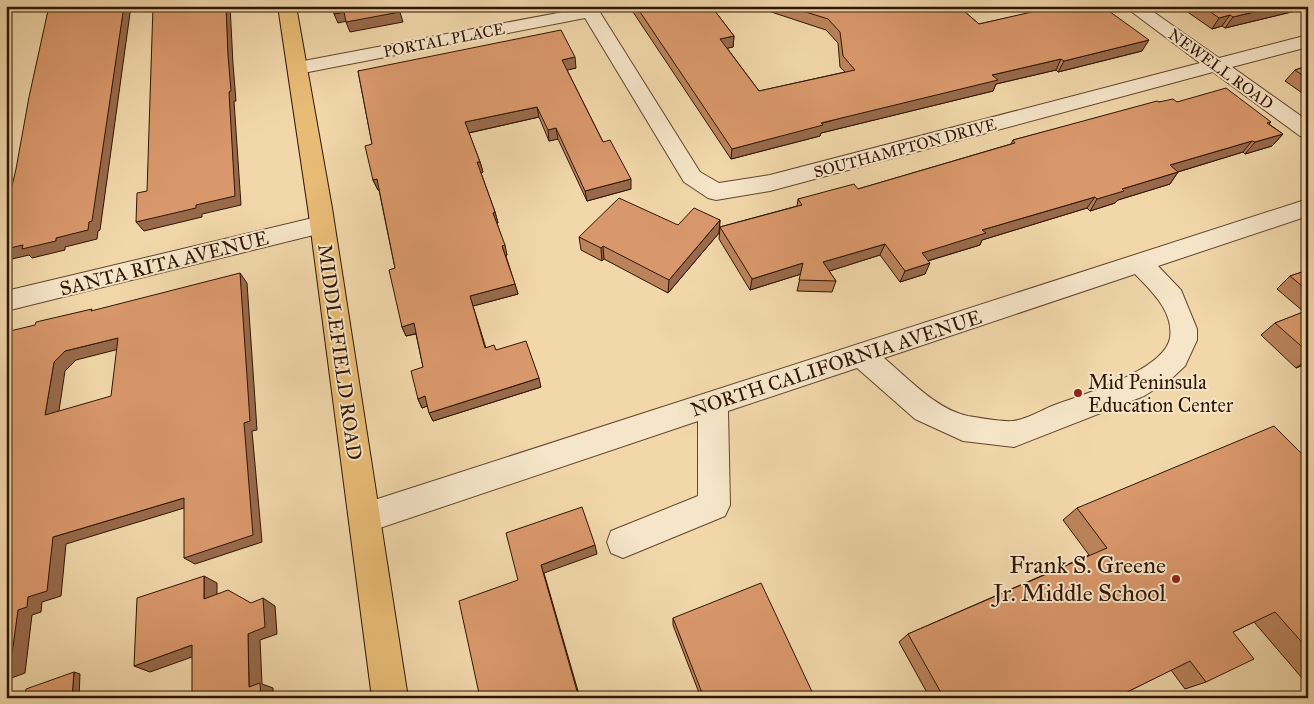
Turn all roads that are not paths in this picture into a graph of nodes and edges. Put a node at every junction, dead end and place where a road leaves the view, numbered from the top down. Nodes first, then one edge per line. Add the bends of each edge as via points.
1 (287, 6) edge
2 (1134, 6) edge
3 (588, 9) edge
4 (1308, 41) edge
5 (1217, 65) junction
6 (298, 68) junction
7 (1308, 132) edge
8 (1308, 207) edge
9 (321, 225) junction
10 (1140, 262) junction
11 (6, 301) edge
12 (861, 355) junction
13 (713, 404) junction
14 (365, 518) junction
15 (623, 542) dead end
16 (390, 698) edge

1 - 6 main road, MIDDLEFIELD ROAD
2 - 5 street, NEWELL ROAD
3 - 5 street, SOUTHAMPTON DRIVE via 692,177 716,192 770,183
3 - 6 street, PORTAL PLACE
4 - 5 street, SOUTHAMPTON DRIVE
5 - 7 street, NEWELL ROAD
6 - 9 main road, MIDDLEFIELD ROAD
8 - 10 street, NORTH CALIFORNIA AVENUE
9 - 11 street, SANTA RITA AVENUE
9 - 14 main road, MIDDLEFIELD ROAD
10 - 12 street, NORTH CALIFORNIA AVENUE
10 - 12 street via 1172,297 1180,316 1183,340 1175,358 1161,371 1134,387 1014,434 963,428 925,410
12 - 13 street, NORTH CALIFORNIA AVENUE
13 - 14 street, NORTH CALIFORNIA AVENUE
13 - 15 street via 714,505
14 - 16 main road, MIDDLEFIELD ROAD

